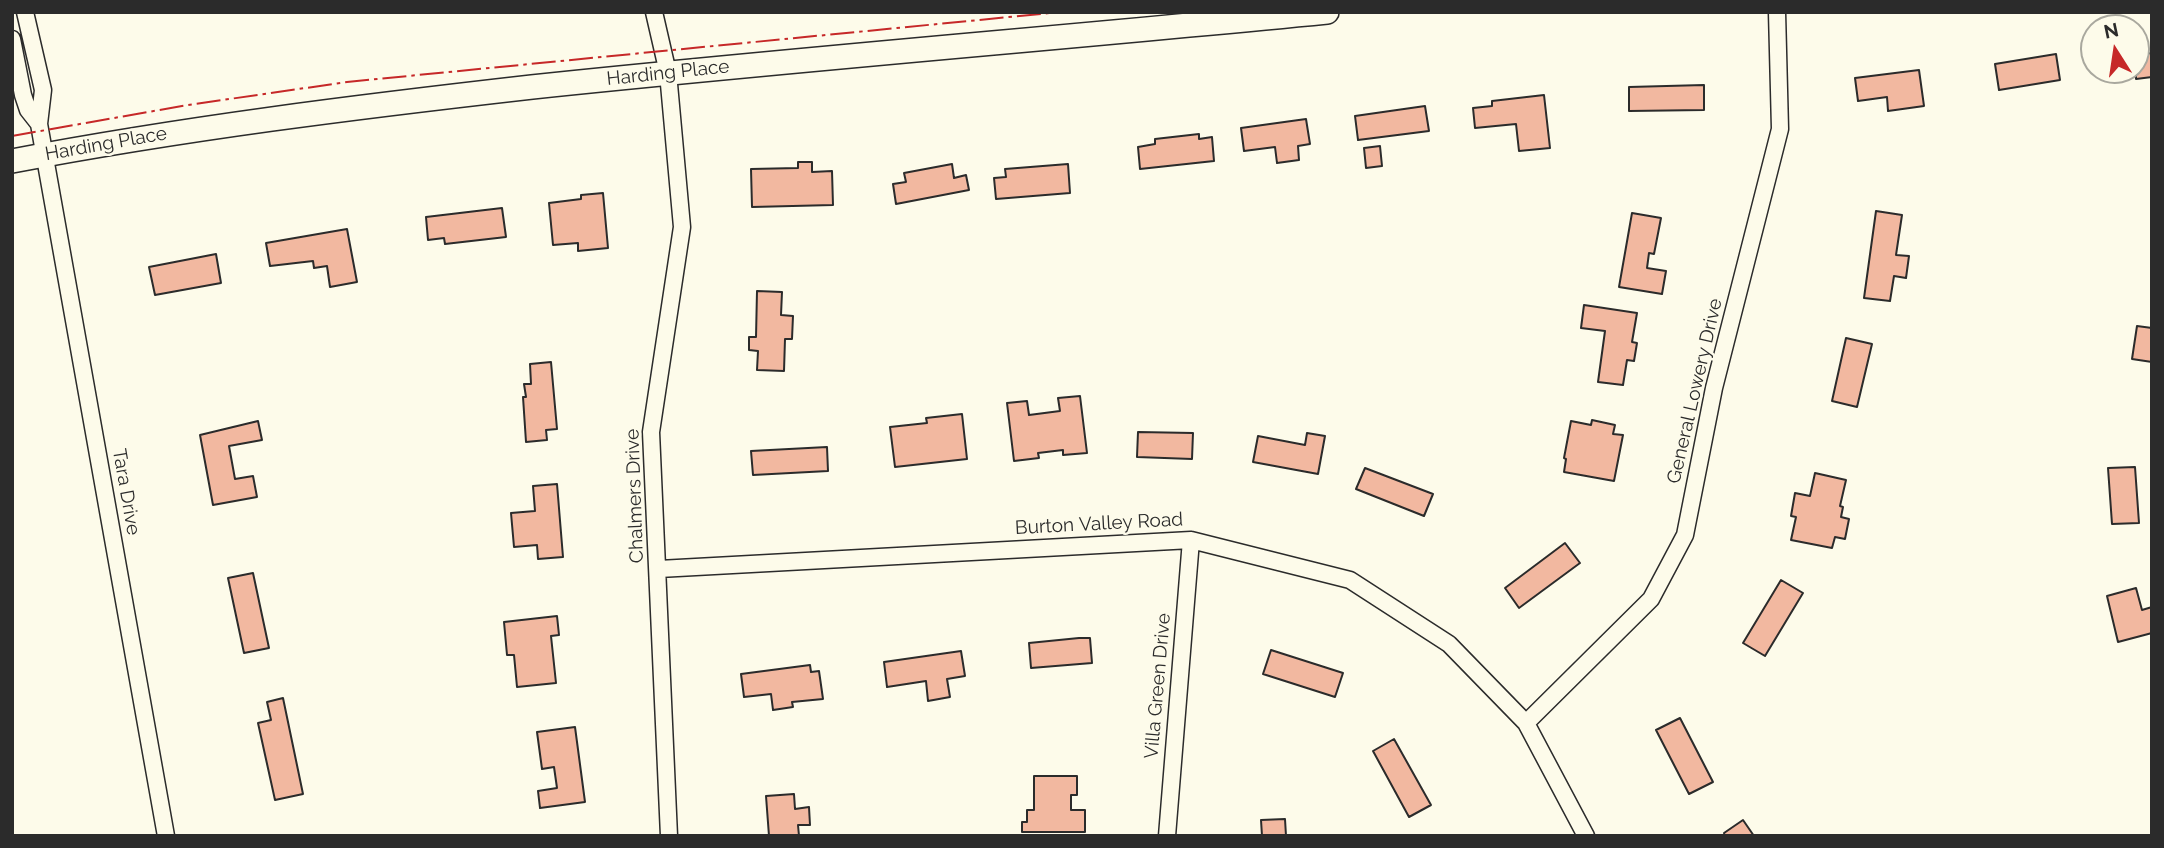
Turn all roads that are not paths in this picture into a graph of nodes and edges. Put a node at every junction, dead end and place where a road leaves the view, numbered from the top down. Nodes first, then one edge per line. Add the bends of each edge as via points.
1 (25, 12) edge
2 (654, 12) edge
3 (1327, 12) edge
4 (1777, 12) edge
5 (12, 39) edge
6 (668, 73) junction
7 (39, 124) junction
8 (45, 155) junction
9 (12, 161) edge
10 (1191, 540) junction
11 (659, 569) junction
12 (1526, 723) junction
13 (166, 836) edge
14 (669, 836) edge
15 (1167, 836) edge
16 (1586, 836) edge

1 - 7 street via 43,90
2 - 6 street, Chalmers Drive
3 - 6 main road, Harding Place
4 - 12 street, General Lowery Drive via 1780,129 1714,388 1685,535 1651,599
5 - 7 street via 23,95
6 - 8 main road, Harding Place via 286,115
6 - 11 street, Chalmers Drive via 682,227 651,432
7 - 8 street, Tara Drive
8 - 9 main road, Harding Place
8 - 13 street, Tara Drive
10 - 11 street, Burton Valley Road
10 - 12 street, Burton Valley Road via 1350,580 1449,644
10 - 15 street, Villa Green Drive
11 - 14 street, Chalmers Drive
12 - 16 street, Burton Valley Road

